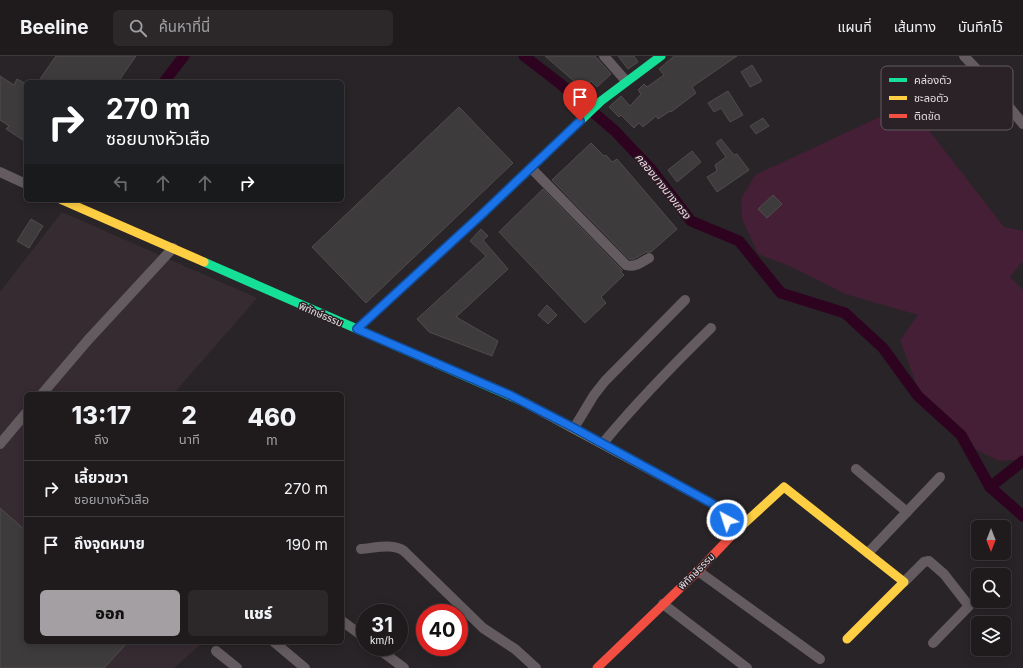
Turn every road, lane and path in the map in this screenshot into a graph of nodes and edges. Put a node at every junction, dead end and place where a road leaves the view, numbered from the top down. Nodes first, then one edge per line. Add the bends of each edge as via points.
1 (604, 56) edge
2 (661, 56) edge
3 (964, 56) edge
4 (974, 66) edge
5 (626, 81) junction
6 (1013, 112) edge
7 (1023, 124) edge
8 (531, 168) junction
9 (0, 172) edge
10 (24, 183) edge
11 (67, 202) edge
12 (174, 248) junction
13 (649, 258) dead end
14 (685, 300) dead end
15 (711, 328) dead end
16 (357, 329) junction
17 (44, 392) edge
18 (24, 415) edge
19 (574, 428) junction
20 (603, 443) junction
21 (0, 444) edge
22 (856, 469) dead end
23 (940, 478) dead end
24 (907, 512) junction
25 (736, 531) junction
26 (361, 549) dead end
27 (868, 553) junction
28 (698, 571) junction
29 (904, 582) junction
30 (663, 604) junction
31 (344, 622) edge
32 (356, 631) edge
33 (847, 639) dead end
34 (933, 643) dead end
35 (276, 644) edge
36 (216, 650) dead end
37 (388, 656) edge
38 (820, 659) dead end
39 (237, 668) edge
40 (305, 668) edge
41 (404, 668) edge
42 (536, 668) edge
43 (597, 668) edge
44 (747, 668) edge

1 - 5 street
2 - 5 street
3 - 4 street
5 - 8 street via 600,101
6 - 7 street
8 - 13 street via 626,265 636,266
8 - 16 street
9 - 10 street
11 - 12 street, พิทักษ์ธรรม
12 - 16 street, พิทักษ์ธรรม
12 - 17 street via 88,340
14 - 19 street via 605,380
15 - 20 street via 666,372
16 - 19 street, พิทักษ์ธรรม via 510,395
18 - 21 street
19 - 20 street, พิทักษ์ธรรม
20 - 25 street, พิทักษ์ธรรม via 713,504
22 - 24 street
23 - 24 street
24 - 27 street
25 - 27 street via 784,487
25 - 28 street, พิทักษ์ธรรม
26 - 42 street via 398,547 404,551 483,628 515,649
27 - 29 street
28 - 30 street, พิทักษ์ธรรม
28 - 38 street
29 - 33 street
29 - 34 street via 924,562 929,561 944,574 969,606
30 - 43 street, พิทักษ์ธรรม
30 - 44 street
31 - 32 street
35 - 40 street
36 - 39 street
37 - 41 street

